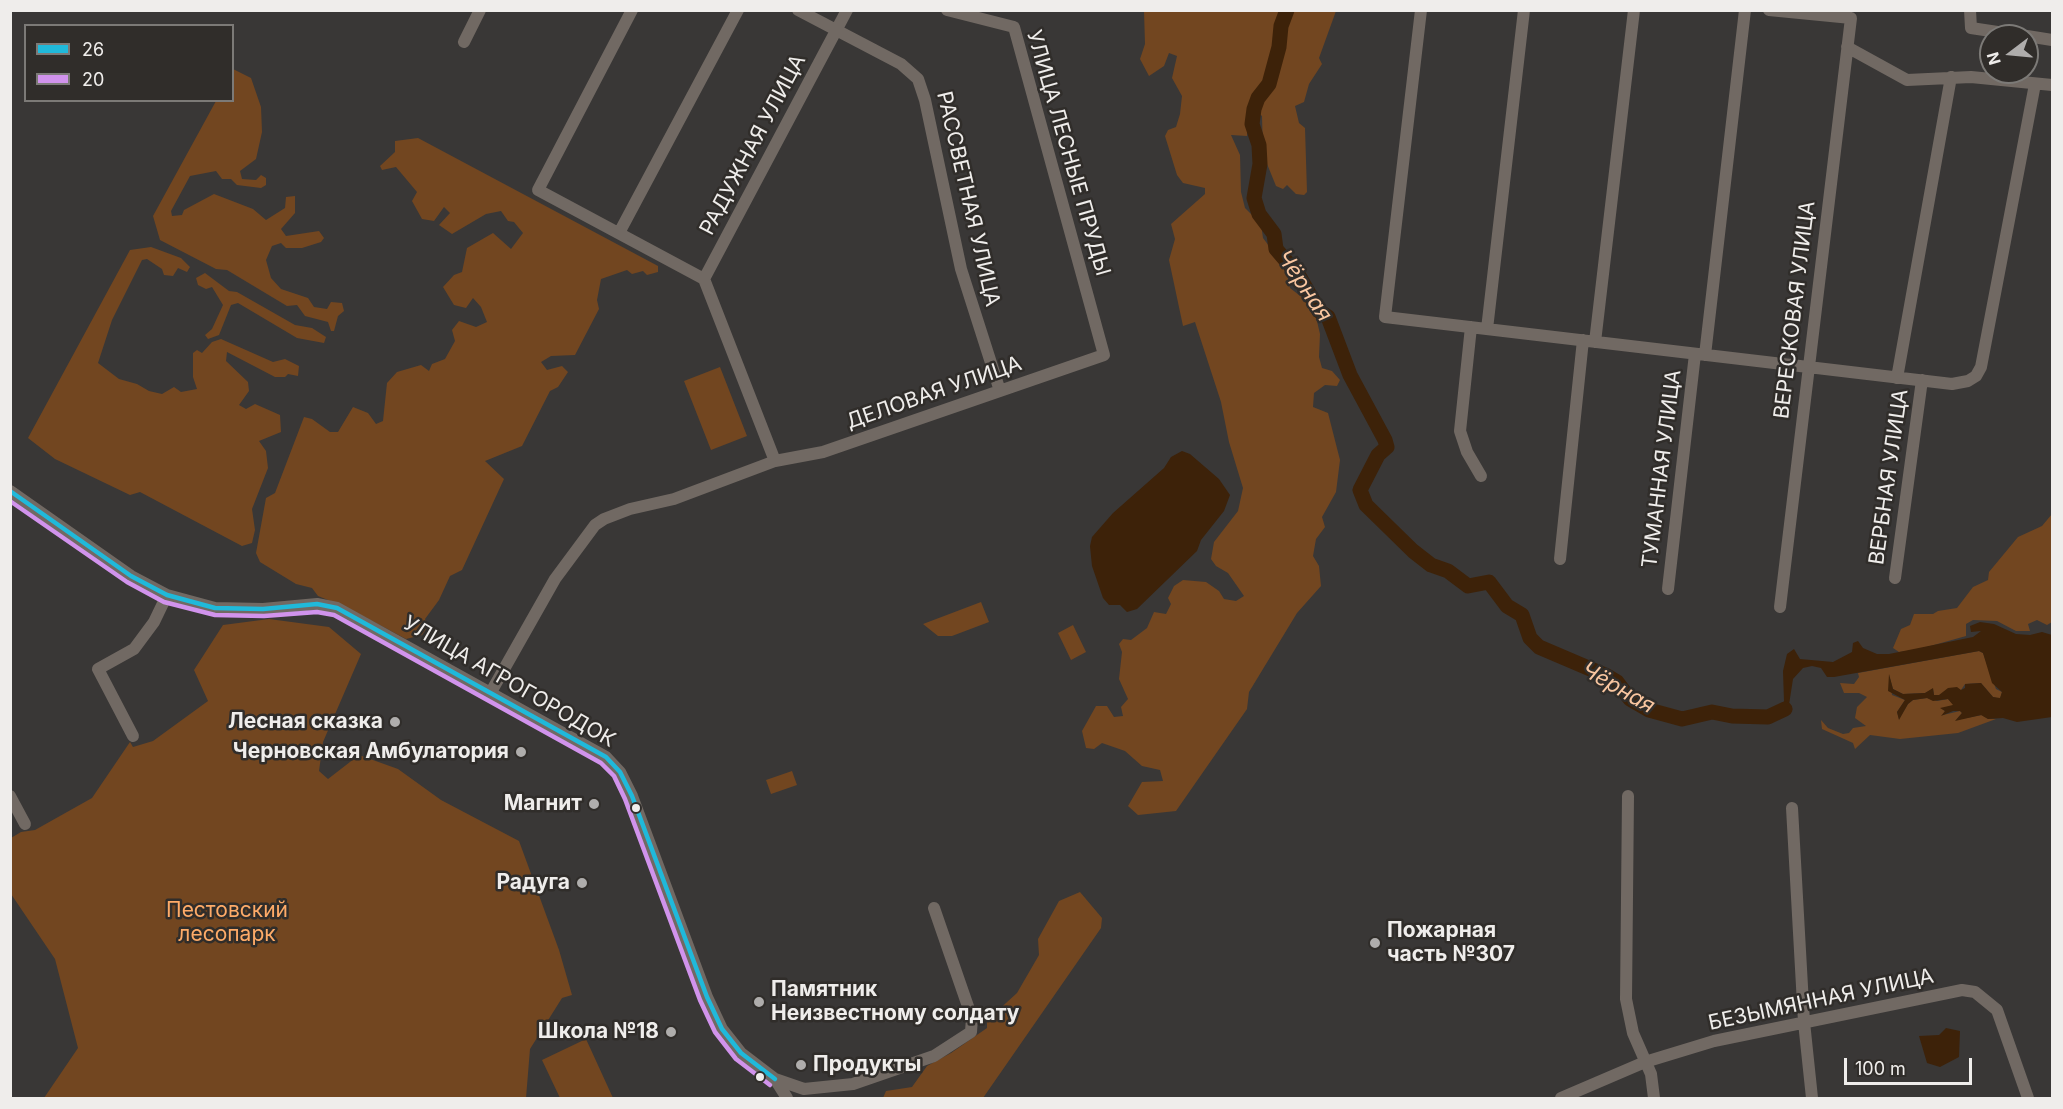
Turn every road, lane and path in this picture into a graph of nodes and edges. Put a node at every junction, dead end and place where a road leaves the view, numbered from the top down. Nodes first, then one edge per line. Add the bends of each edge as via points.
1 (480, 10) edge
2 (632, 10) edge
3 (738, 10) edge
4 (798, 10) edge
5 (847, 10) edge
6 (947, 10) edge
7 (1421, 10) edge
8 (1524, 10) edge
9 (1634, 10) edge
10 (1745, 10) edge
11 (1769, 10) edge
12 (1970, 10) edge
13 (1979, 29) edge
14 (836, 30) junction
15 (464, 42) dead end
16 (1847, 47) junction
17 (1951, 77) junction
18 (1979, 79) edge
19 (2035, 84) joint
20 (2052, 85) edge
21 (620, 233) junction
22 (704, 279) junction
23 (1471, 327) junction
24 (1487, 329) junction
25 (1589, 341) junction
26 (1700, 354) junction
27 (1104, 355) joint
28 (1808, 367) junction
29 (1897, 378) junction
30 (1922, 380) junction
31 (1000, 391) junction
32 (775, 461) junction
33 (1481, 476) dead end
34 (10, 491) edge
35 (1560, 559) dead end
36 (1895, 578) dead end
37 (1668, 590) dead end
38 (167, 595) junction
39 (1780, 607) dead end
40 (491, 692) junction
41 (133, 736) dead end
42 (10, 795) edge
43 (1628, 796) dead end
44 (1792, 808) dead end
45 (26, 824) dead end
46 (934, 908) dead end
47 (1804, 1022) junction
48 (1645, 1062) junction
49 (775, 1079) junction
50 (788, 1098) edge
51 (1561, 1098) edge
52 (1654, 1098) edge
53 (1812, 1098) edge
54 (2028, 1098) edge

1 - 15 street
2 - 21 street via 538,190
3 - 21 street
4 - 14 street, РАССВЕТНАЯ УЛИЦА
5 - 14 street, РАДУЖНАЯ УЛИЦА
6 - 27 street, УЛИЦА ЛЕСНЫЕ ПРУДЫ via 1014,27
7 - 23 street via 1385,317
8 - 24 street
9 - 25 street
10 - 26 street, ТУМАННАЯ УЛИЦА
11 - 16 street, ВЕРЕСКОВАЯ УЛИЦА via 1851,18
12 - 13 street via 1971,28
14 - 22 street, РАДУЖНАЯ УЛИЦА
14 - 31 street, РАССВЕТНАЯ УЛИЦА via 901,64 918,79 961,269
16 - 17 street via 1907,80
16 - 28 street, ВЕРЕСКОВАЯ УЛИЦА
17 - 18 street
17 - 29 street
19 - 20 street
19 - 30 street via 1981,367 1976,376 1960,384
21 - 22 street
22 - 32 street
23 - 24 street
23 - 33 street via 1460,431
24 - 25 street
25 - 26 street
25 - 35 street
26 - 28 street
26 - 37 street, ТУМАННАЯ УЛИЦА
27 - 31 street, ДЕЛОВАЯ УЛИЦА
28 - 29 street
28 - 39 street, ВЕРЕСКОВАЯ УЛИЦА
29 - 30 street
30 - 36 street, ВЕРБНАЯ УЛИЦА
31 - 32 street, ДЕЛОВАЯ УЛИЦА via 823,452
32 - 40 street, ДЕЛОВАЯ УЛИЦА via 674,499 616,513 595,525 555,579
34 - 38 street, УЛИЦА АГРОГОРОДОК via 131,576
38 - 40 street, УЛИЦА АГРОГОРОДОК via 215,608 317,604 337,608
38 - 41 street via 134,649 98,669
40 - 49 street, УЛИЦА АГРОГОРОДОК via 597,752 620,772 720,1026 741,1053
42 - 45 street
43 - 48 street via 1626,999
44 - 47 street
46 - 49 street, УЛИЦА АГРОГОРОДОК via 972,1018 973,1025 964,1039 934,1056 853,1084 804,1089
47 - 48 street, БЕЗЫМЯННАЯ УЛИЦА via 1714,1041
47 - 53 street
47 - 54 street, БЕЗЫМЯННАЯ УЛИЦА via 1954,992 1975,992 1990,1002 2002,1019
48 - 51 street, БЕЗЫМЯННАЯ УЛИЦА
48 - 52 street
49 - 50 street

